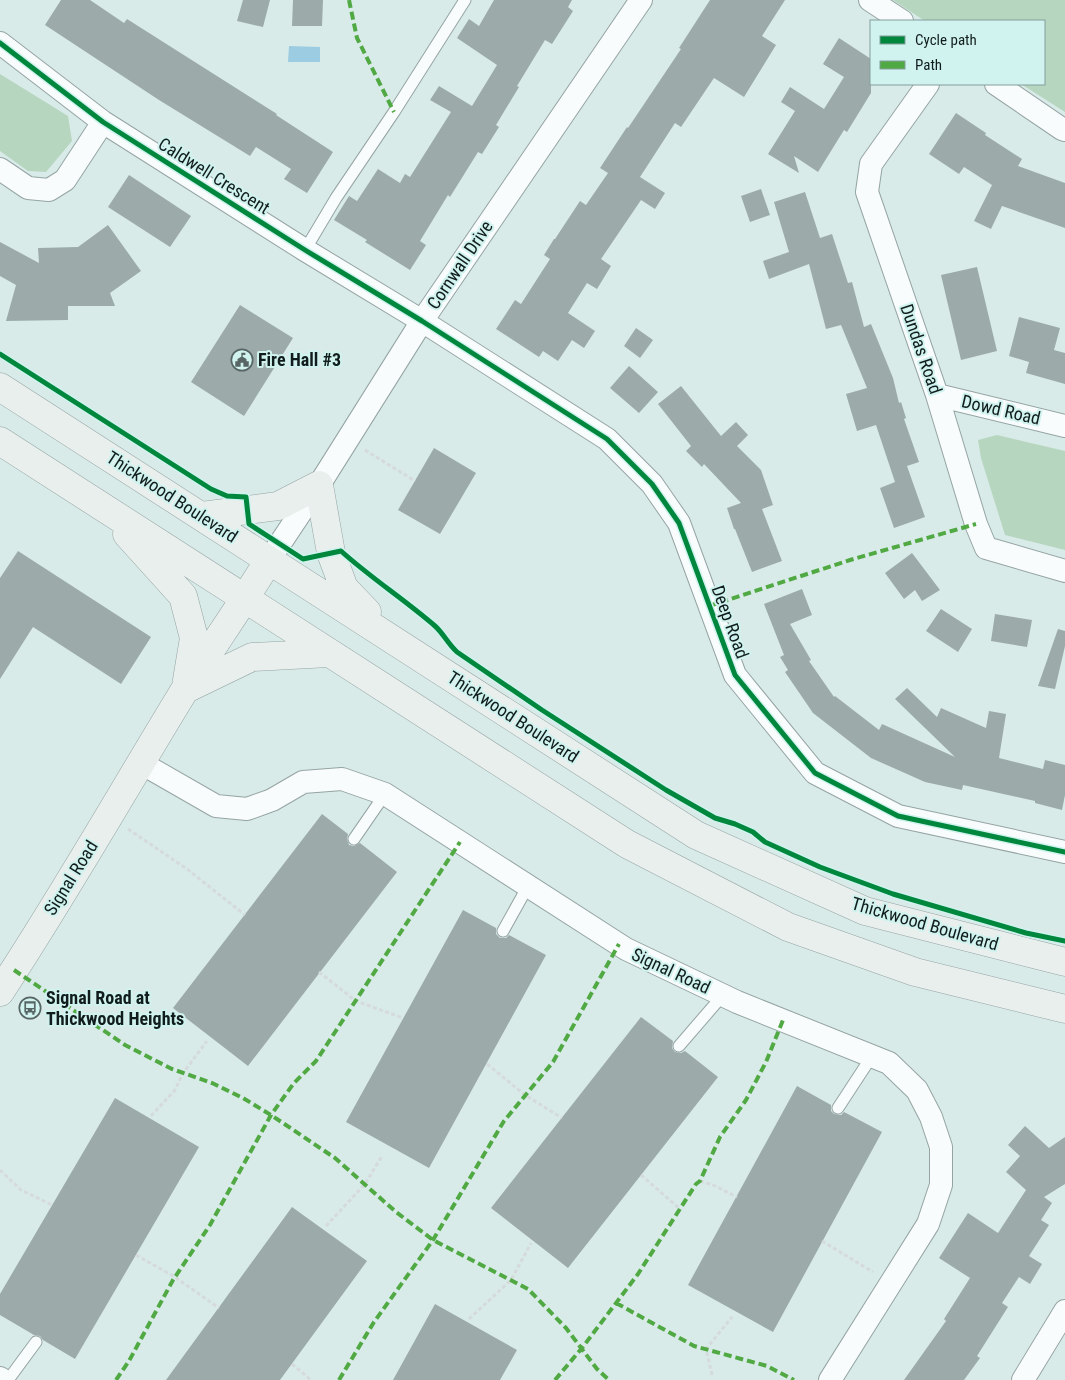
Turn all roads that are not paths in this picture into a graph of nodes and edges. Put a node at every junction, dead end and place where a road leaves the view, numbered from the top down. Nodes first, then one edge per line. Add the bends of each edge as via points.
1 (465, 0) edge
2 (642, 0) edge
3 (870, 0) edge
4 (900, 20) edge
5 (0, 43) edge
6 (927, 85) edge
7 (997, 85) edge
8 (103, 122) junction
9 (1065, 130) edge
10 (0, 169) edge
11 (305, 250) junction
12 (422, 321) junction
13 (0, 387) edge
14 (937, 395) junction
15 (1065, 426) edge
16 (0, 441) edge
17 (319, 485) junction
18 (103, 508) junction
19 (202, 516) junction
20 (269, 560) junction
21 (1065, 571) edge
22 (246, 598) junction
23 (393, 639) junction
24 (329, 653) junction
25 (186, 689) junction
26 (141, 764) junction
27 (385, 794) junction
28 (354, 839) dead end
29 (1065, 852) edge
30 (528, 886) junction
31 (503, 931) dead end
32 (1065, 962) edge
33 (0, 992) edge
34 (723, 995) junction
35 (1065, 1009) edge
36 (679, 1046) dead end
37 (872, 1056) junction
38 (838, 1108) dead end
39 (1065, 1311) edge
40 (36, 1342) dead end
41 (8, 1380) edge
42 (830, 1380) edge
43 (1023, 1380) edge

1 - 11 lane
2 - 12 street, Cornwall Drive
3 - 4 street
5 - 8 street, Caldwell Crescent
6 - 14 street, Dundas Road via 871,164 867,192
7 - 9 street
8 - 10 street via 65,180 49,190 28,188
8 - 11 street, Caldwell Crescent
11 - 12 street, Caldwell Crescent
12 - 17 street, Cornwall Drive
12 - 29 street, Deep Road via 607,440 652,484 679,523 735,675 815,773 898,816
13 - 19 main road, Thickwood Boulevard
14 - 15 street, Dowd Road
14 - 21 street, Dundas Road via 986,548
16 - 18 main road
17 - 19 main road via 278,506
17 - 20 street, Cornwall Drive
17 - 23 main road via 331,553 344,588
18 - 22 main road
18 - 25 main road via 183,596 194,638
19 - 20 main road, Thickwood Boulevard
20 - 22 main road, Signal Road
20 - 23 main road, Thickwood Boulevard
22 - 24 main road
22 - 25 main road, Signal Road
23 - 32 main road, Thickwood Boulevard via 696,835 865,911
24 - 25 main road via 252,657
24 - 35 main road via 627,844 788,927 915,972
25 - 26 main road, Signal Road
26 - 27 street, Signal Road via 216,806 248,808 272,800 303,782 342,779
26 - 33 main road, Signal Road
27 - 28 lane
27 - 30 street, Signal Road
30 - 31 lane
30 - 34 street, Signal Road via 626,949
34 - 36 lane
34 - 37 street, Signal Road
37 - 38 lane
37 - 42 street, Signal Road via 889,1063 917,1090 932,1117 941,1147 941,1185 928,1224
39 - 43 street
40 - 41 lane

